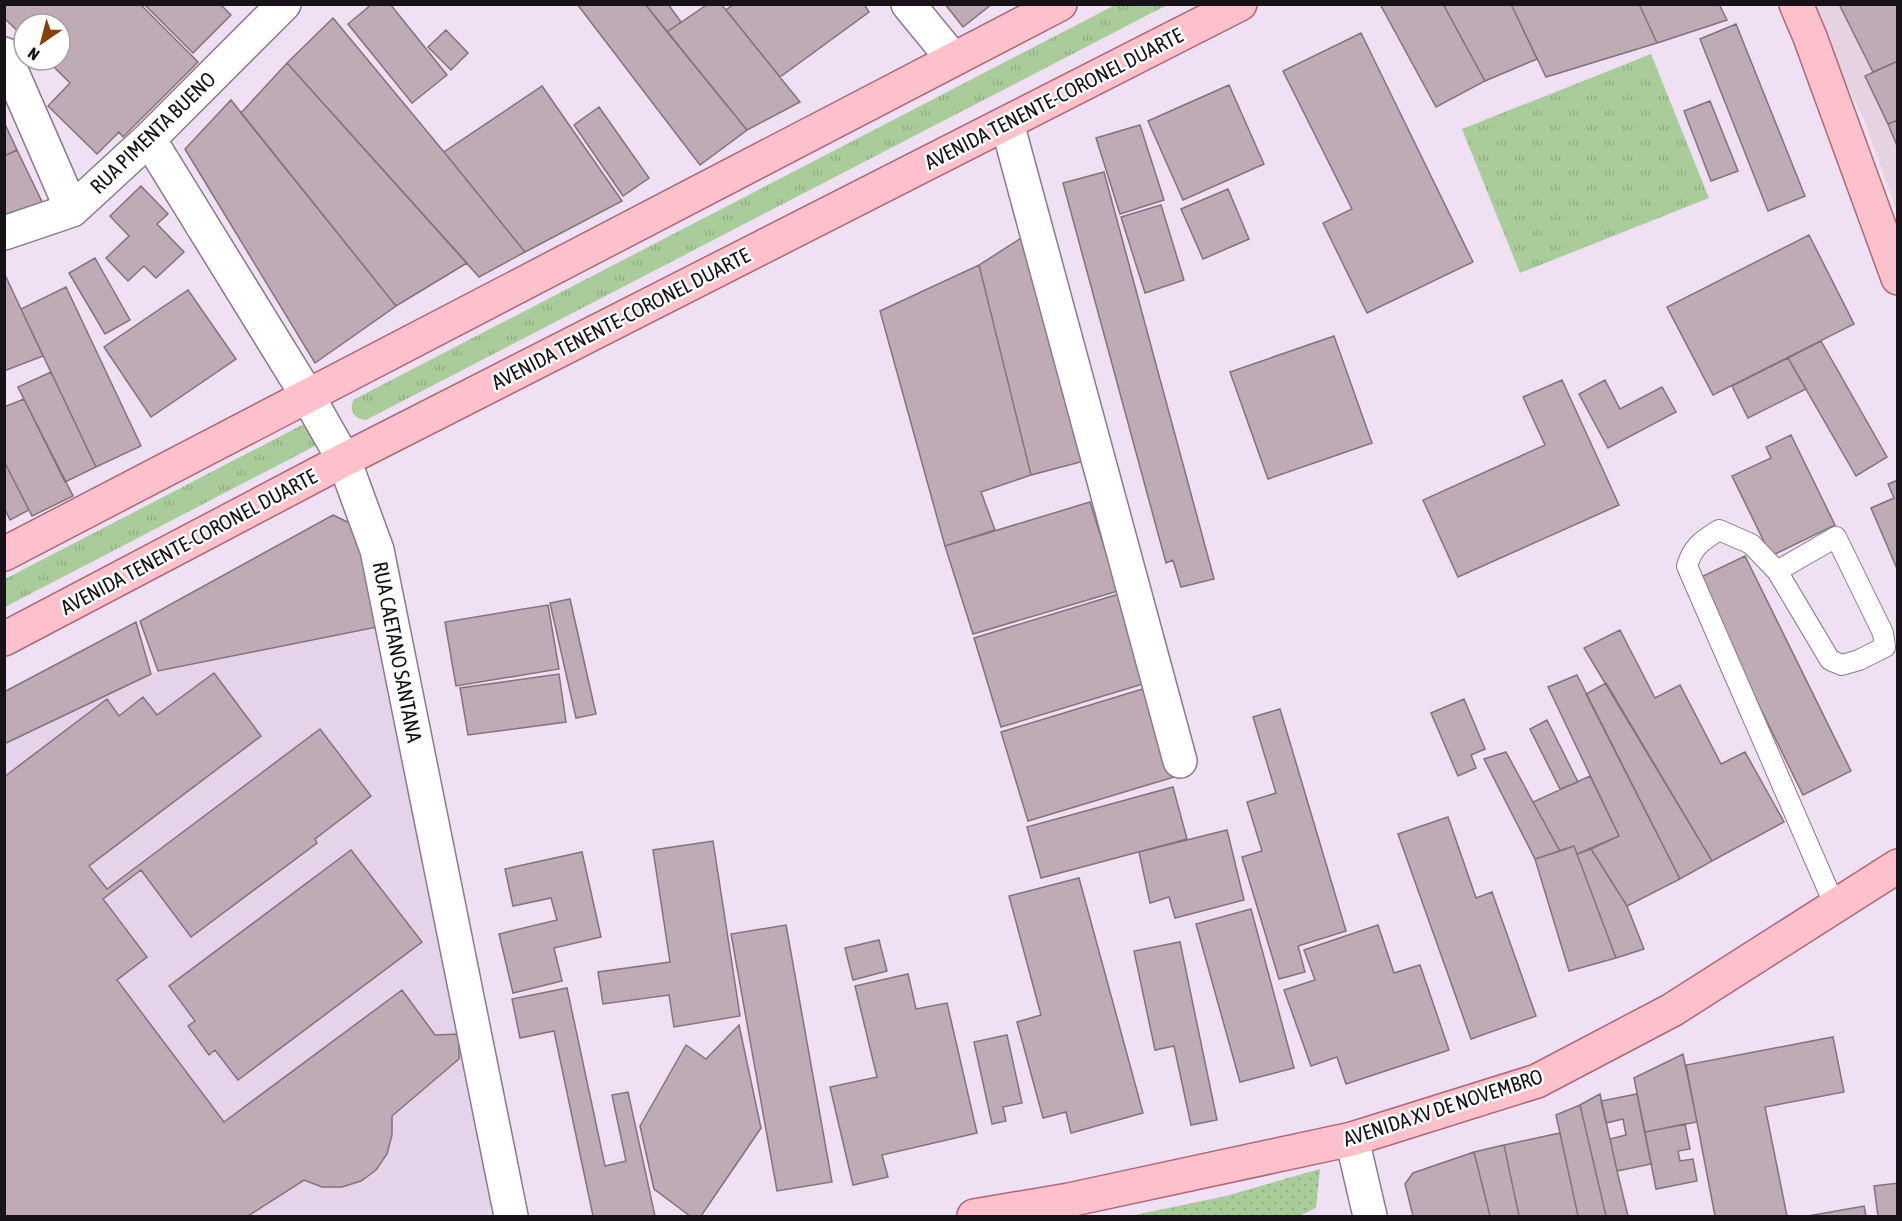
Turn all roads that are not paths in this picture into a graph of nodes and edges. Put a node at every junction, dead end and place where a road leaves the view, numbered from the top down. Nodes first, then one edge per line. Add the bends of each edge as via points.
1 (284, 4) edge
2 (908, 4) edge
3 (1060, 4) edge
4 (1240, 4) edge
5 (1796, 4) edge
6 (4, 54) edge
7 (953, 59) junction
8 (1007, 123) junction
9 (149, 139) junction
10 (72, 210) junction
11 (4, 233) edge
12 (1898, 278) edge
13 (307, 395) junction
14 (344, 460) junction
15 (4, 554) edge
16 (1776, 572) junction
17 (4, 639) edge
18 (1180, 761) dead end
19 (1898, 866) edge
20 (1836, 906) junction
21 (1352, 1139) junction
22 (1361, 1213) edge
23 (511, 1216) edge
24 (974, 1216) edge

1 - 9 street, RUA PIMENTA BUENO
2 - 7 street
3 - 7 main road
4 - 8 main road, AVENIDA TENENTE-CORONEL DUARTE
5 - 12 main road
6 - 10 street
7 - 13 main road
8 - 14 main road, AVENIDA TENENTE-CORONEL DUARTE
8 - 18 street
9 - 10 street, RUA PIMENTA BUENO
9 - 13 street, RUA CAETANO SANTANA
10 - 11 street, RUA PIMENTA BUENO
13 - 14 street, RUA CAETANO SANTANA
13 - 15 main road
14 - 17 main road, AVENIDA TENENTE-CORONEL DUARTE
14 - 23 street, RUA CAETANO SANTANA via 377,550
16 - 16 lane via 1836,537 1883,633 1885,647 1842,666 1830,660
16 - 20 lane via 1750,544 1719,530 1701,541 1687,566
19 - 20 main road, AVENIDA XV DE NOVEMBRO
20 - 21 main road, AVENIDA XV DE NOVEMBRO via 1672,1010 1537,1081
21 - 22 street
21 - 24 main road, AVENIDA XV DE NOVEMBRO via 1070,1200

